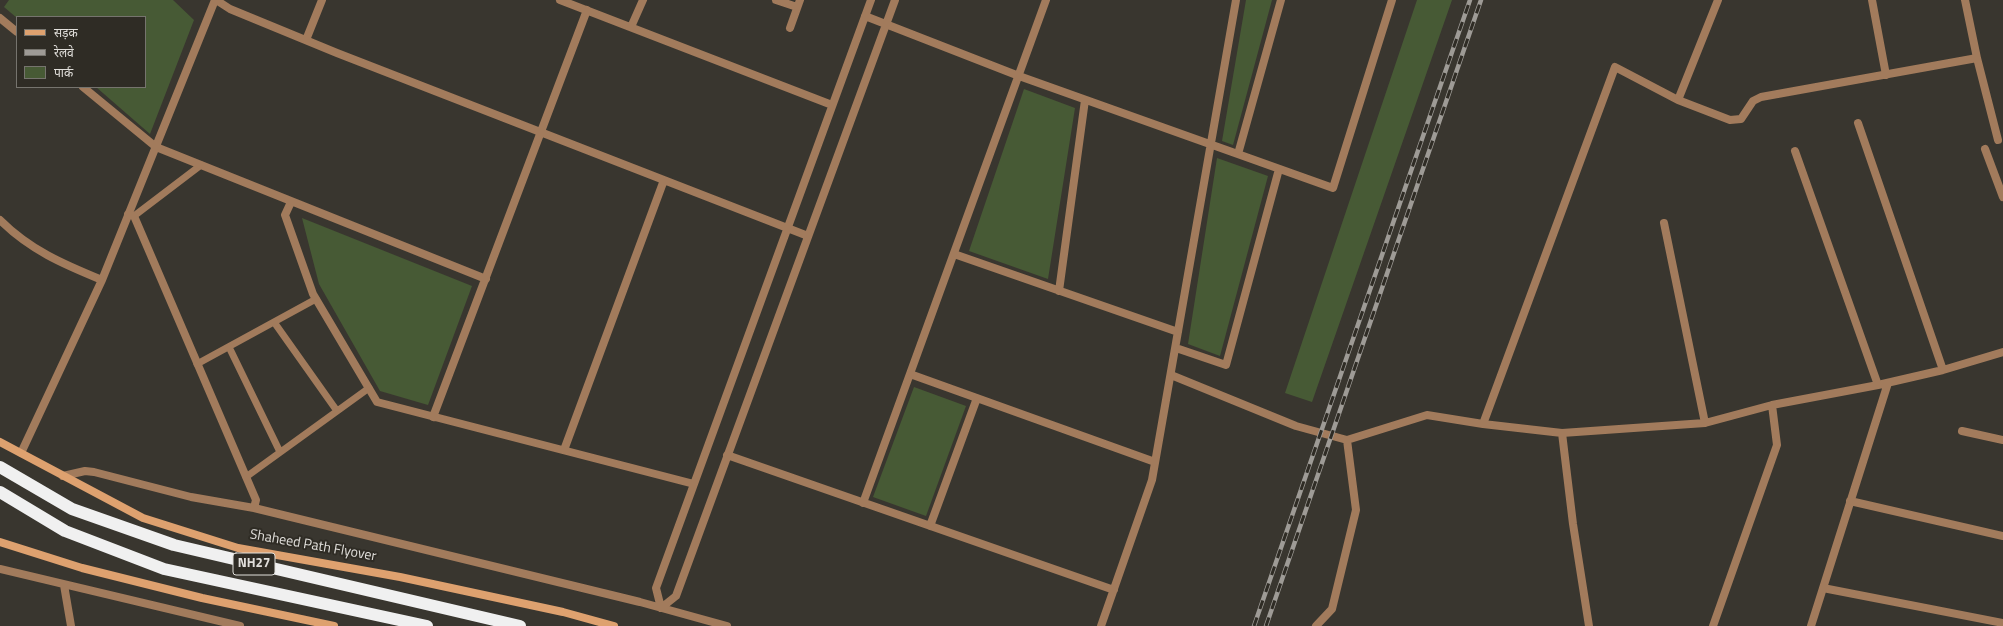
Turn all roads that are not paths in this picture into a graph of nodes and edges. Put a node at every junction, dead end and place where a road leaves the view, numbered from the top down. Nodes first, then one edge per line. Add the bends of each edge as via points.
1 (215, 0) edge
2 (322, 0) edge
3 (560, 0) edge
4 (643, 0) edge
5 (776, 0) edge
6 (871, 0) edge
7 (895, 0) edge
8 (1046, 0) edge
9 (1236, 0) edge
10 (1281, 0) edge
11 (1392, 0) edge
12 (1718, 0) edge
13 (1872, 0) edge
14 (1965, 0) edge
15 (799, 4) edge
16 (587, 10) junction
17 (865, 16) junction
18 (0, 18) edge
19 (886, 24) junction
20 (631, 27) junction
21 (790, 28) dead end
22 (16, 31) edge
23 (306, 40) junction
24 (1977, 58) junction
25 (1886, 75) junction
26 (1019, 76) junction
27 (84, 88) edge
28 (1085, 100) junction
29 (1678, 100) junction
30 (832, 105) junction
31 (1858, 123) dead end
32 (542, 132) junction
33 (1998, 140) dead end
34 (1211, 145) junction
35 (156, 147) junction
36 (1985, 149) dead end
37 (1795, 151) dead end
38 (1238, 154) junction
39 (201, 165) junction
40 (1279, 169) junction
41 (664, 180) junction
42 (2003, 198) edge
43 (291, 202) junction
44 (131, 215) junction
45 (0, 220) edge
46 (1664, 223) dead end
47 (788, 228) junction
48 (808, 236) junction
49 (954, 254) junction
50 (486, 279) junction
51 (102, 280) junction
52 (1059, 291) junction
53 (316, 299) junction
54 (274, 322) junction
55 (1178, 332) junction
56 (229, 347) junction
57 (1176, 348) junction
58 (2003, 352) edge
59 (197, 364) junction
60 (1943, 370) junction
61 (910, 374) junction
62 (1171, 375) junction
63 (1888, 383) junction
64 (1878, 385) junction
65 (369, 388) junction
66 (977, 398) junction
67 (1772, 405) junction
68 (337, 411) junction
69 (433, 417) junction
70 (1705, 423) junction
71 (1483, 424) junction
72 (1962, 431) dead end
73 (1562, 433) junction
74 (1347, 440) junction
75 (2003, 440) edge
76 (0, 442) edge
77 (564, 450) junction
78 (280, 452) junction
79 (21, 453) junction
80 (727, 456) junction
81 (1156, 462) junction
82 (0, 467) edge
83 (63, 476) junction
84 (246, 477) junction
85 (694, 484) junction
86 (0, 492) edge
87 (1850, 501) junction
88 (863, 503) junction
89 (254, 508) junction
90 (930, 526) junction
91 (2003, 536) edge
92 (0, 542) edge
93 (0, 569) edge
94 (64, 584) junction
95 (1823, 588) junction
96 (1114, 590) junction
97 (661, 608) junction
98 (2003, 623) edge
99 (71, 626) edge
100 (240, 626) edge
101 (334, 626) edge
102 (426, 626) edge
103 (520, 626) edge
104 (614, 626) edge
105 (727, 626) edge
106 (1101, 626) edge
107 (1316, 626) edge
108 (1589, 626) edge
109 (1713, 626) edge
110 (1811, 626) edge

1 - 23 street via 230,9
1 - 35 street
2 - 23 street
3 - 16 street
4 - 20 street
5 - 15 street
6 - 17 street
7 - 19 street
8 - 26 street
9 - 34 street
10 - 38 street
11 - 40 street via 1333,188
12 - 29 street
13 - 25 street
14 - 24 street
15 - 21 street
16 - 20 street
16 - 32 street
17 - 19 street
17 - 30 street
18 - 22 street
19 - 26 street
19 - 48 street
20 - 30 street
23 - 32 street
24 - 25 street
24 - 33 street
25 - 29 street via 1761,97 1753,101 1741,119 1730,120
26 - 28 street
26 - 49 street
27 - 35 street
28 - 34 street
28 - 52 street
29 - 71 street via 1615,67
30 - 47 street
31 - 60 street
32 - 41 street
32 - 50 street
34 - 38 street
34 - 55 street
35 - 39 street
35 - 44 street
36 - 42 street
37 - 64 street
38 - 40 street
39 - 43 street
39 - 44 lane
40 - 57 street via 1226,365
41 - 47 street
41 - 77 street
43 - 50 street
43 - 53 street via 285,215
44 - 51 street
44 - 59 street
45 - 51 street via 14,235 54,261
46 - 70 street
47 - 48 street
47 - 85 street
48 - 80 street
49 - 52 street
49 - 61 street
50 - 69 street
51 - 79 street
52 - 55 street
53 - 54 lane
53 - 65 street
54 - 56 lane
54 - 68 lane
55 - 57 street
56 - 59 lane
56 - 78 lane
57 - 62 street
58 - 60 street
59 - 84 street
60 - 63 street
61 - 66 street
61 - 88 street
62 - 74 street via 1296,426
62 - 81 street
63 - 64 street
63 - 87 street
64 - 67 street
65 - 68 lane
65 - 69 street via 377,402
66 - 81 street
66 - 90 street
67 - 70 street
67 - 109 street via 1777,445
68 - 78 lane
69 - 77 street
70 - 73 street
71 - 73 street
71 - 74 street via 1427,415
72 - 75 street
73 - 108 street
74 - 107 street via 1356,510 1332,609
76 - 79 street, Shaheed Path Flyover
77 - 85 street
78 - 84 lane
79 - 83 street, Shaheed Path Flyover
80 - 88 street
80 - 97 street via 676,596
81 - 96 street
82 - 103 highway, Shaheed Path Flyover / NH27 via 72,509 174,545
83 - 89 street via 85,471 94,472 191,497
83 - 104 street, Shaheed Path Flyover via 143,518 238,548 400,577 563,612
84 - 89 street via 256,500
85 - 97 street via 656,588
86 - 102 highway, NH27 via 65,532 164,569
87 - 91 street
87 - 95 street
88 - 90 street
89 - 97 street
90 - 96 street
92 - 101 street via 82,568 202,598
93 - 94 street
94 - 99 street
94 - 100 street
95 - 98 street
95 - 110 street
96 - 106 street
97 - 105 street

